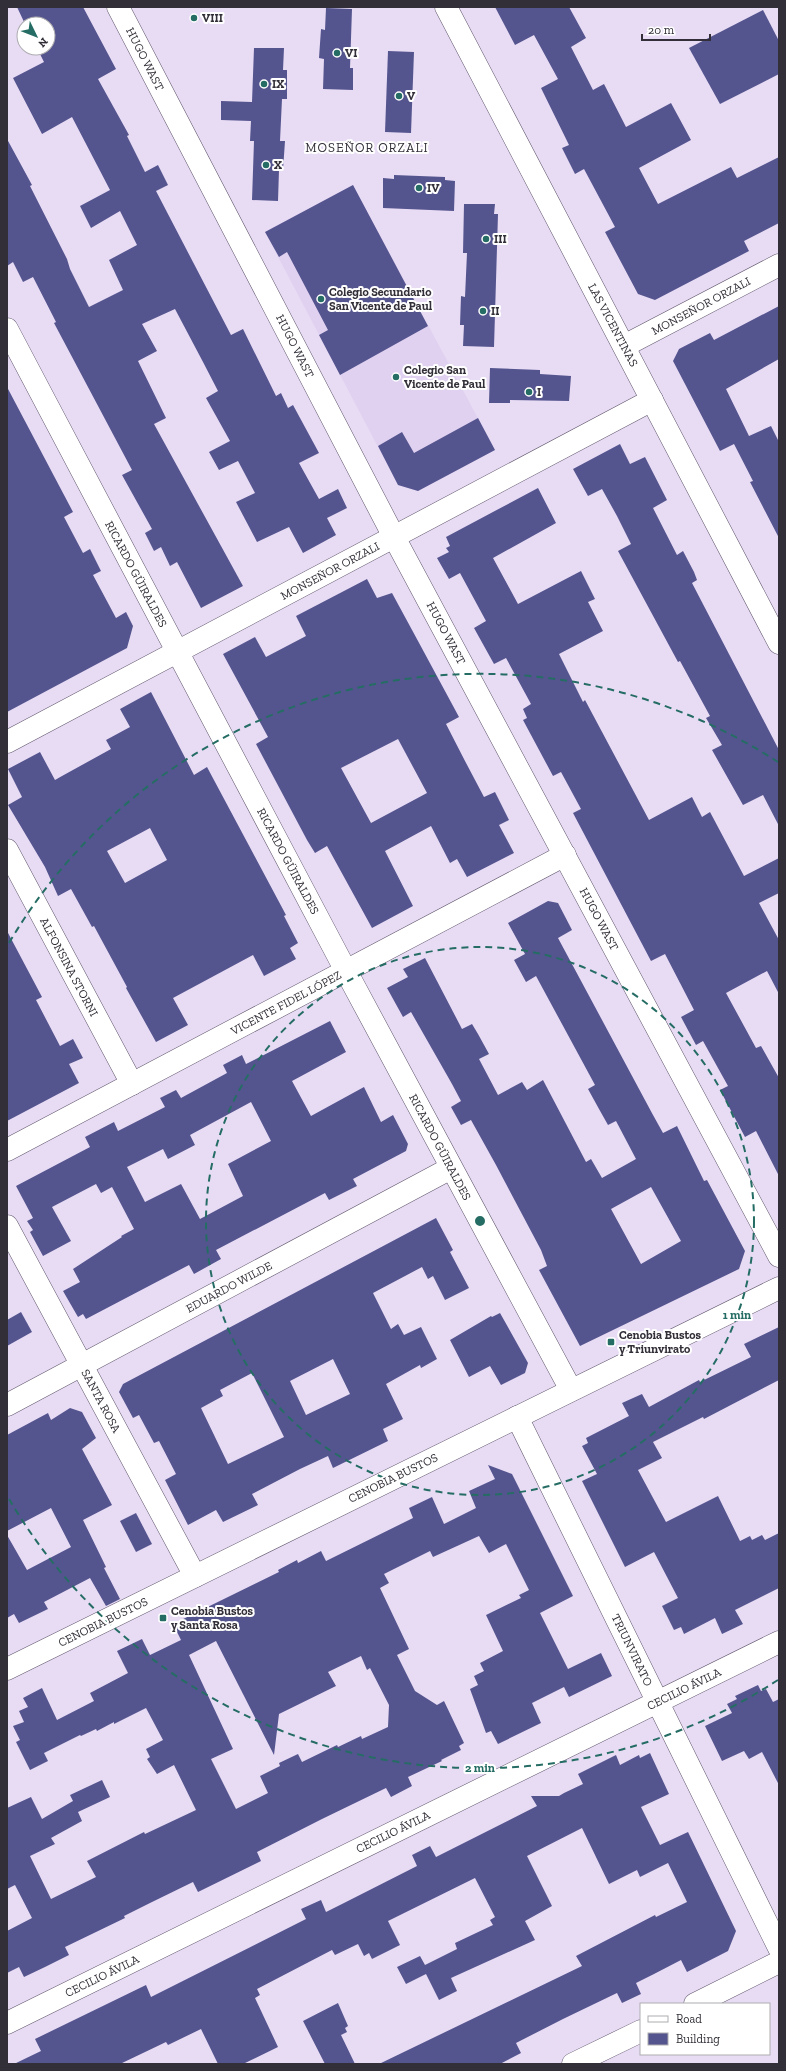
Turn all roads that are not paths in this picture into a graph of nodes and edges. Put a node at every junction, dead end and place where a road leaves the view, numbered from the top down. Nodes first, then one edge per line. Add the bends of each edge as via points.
1 (118, 7) edge
2 (446, 7) edge
3 (779, 265) edge
4 (7, 329) edge
5 (624, 346) junction
6 (652, 400) junction
7 (394, 537) junction
8 (779, 643) edge
9 (177, 652) junction
10 (7, 742) edge
11 (7, 850) edge
12 (564, 855) junction
13 (346, 971) junction
14 (132, 1084) junction
15 (7, 1150) edge
16 (451, 1168) junction
17 (7, 1226) edge
18 (779, 1256) edge
19 (779, 1288) edge
20 (82, 1366) junction
21 (571, 1390) junction
22 (7, 1405) edge
23 (517, 1417) junction
24 (195, 1576) junction
25 (779, 1642) edge
26 (7, 1669) edge
27 (657, 1702) junction
28 (779, 1948) edge
29 (779, 1962) edge
30 (697, 2003) edge
31 (7, 2023) edge
32 (640, 2031) edge
33 (573, 2064) edge

1 - 7 street, HUGO WAST
2 - 5 street, LAS VICENTINAS
3 - 5 street, MONSEÑOR ORZALI
4 - 9 street, RICARDO GÜIRALDES
5 - 6 street, LAS VICENTINAS
6 - 7 street, MONSEÑOR ORZALI
6 - 8 street, LAS VICENTINAS
7 - 9 street, MONSEÑOR ORZALI
7 - 12 street, HUGO WAST
9 - 10 street, MONSEÑOR ORZALI
9 - 13 street, RICARDO GÜIRALDES
11 - 14 street, ALFONSINA STORNI
12 - 13 street, VICENTE FIDEL LÓPEZ
12 - 18 street, HUGO WAST
13 - 14 street, VICENTE FIDEL LÓPEZ
13 - 16 street, RICARDO GÜIRALDES
14 - 15 street, VICENTE FIDEL LÓPEZ
16 - 20 street, EDUARDO WILDE
16 - 21 street, RICARDO GÜIRALDES
17 - 20 street, SANTA ROSA
19 - 21 street, CENOBIA BUSTOS
20 - 22 street, EDUARDO WILDE
20 - 24 street, SANTA ROSA
21 - 23 street, CENOBIA BUSTOS
23 - 24 street, CENOBIA BUSTOS
23 - 27 street, TRIUNVIRATO
24 - 26 street, CENOBIA BUSTOS
25 - 27 street, CECILIO ÁVILA
27 - 28 street, TRIUNVIRATO
27 - 31 street, CECILIO ÁVILA
29 - 30 street
32 - 33 street

